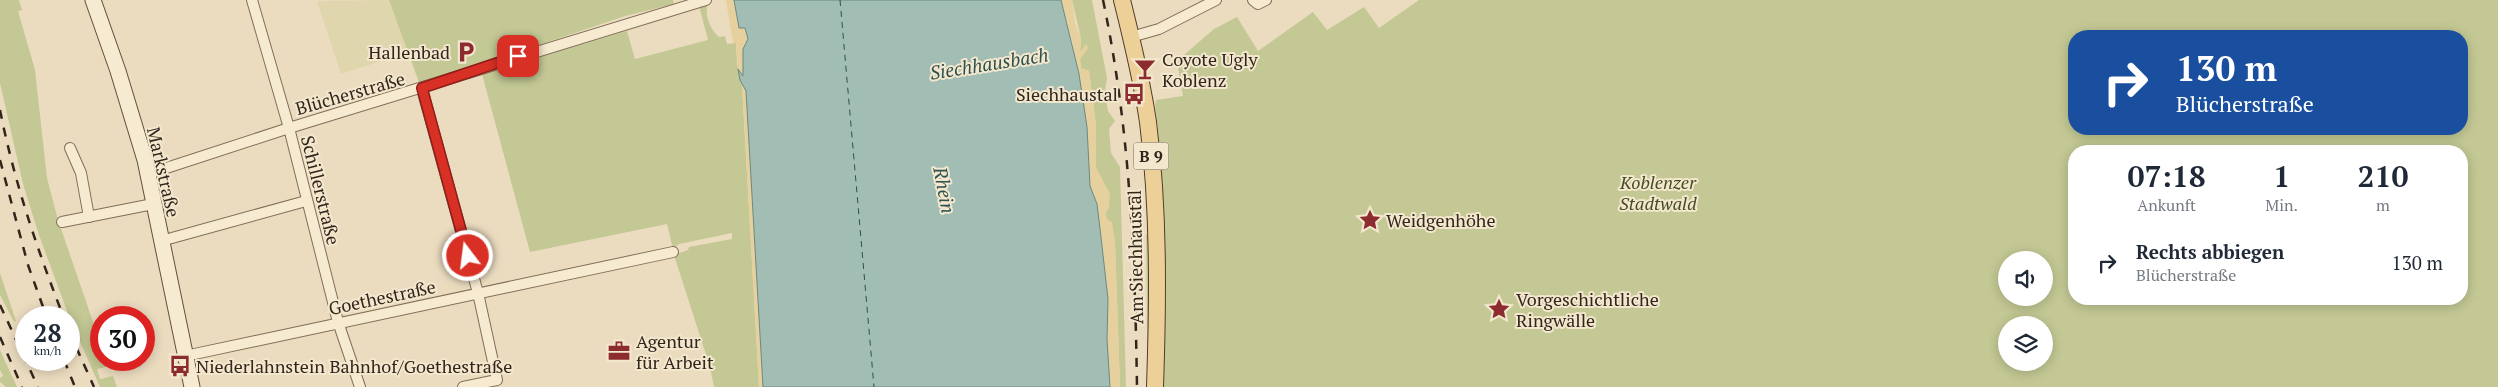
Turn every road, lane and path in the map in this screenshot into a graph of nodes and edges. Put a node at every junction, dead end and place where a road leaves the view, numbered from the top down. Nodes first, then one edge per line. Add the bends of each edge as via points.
1 (94, 0) edge
2 (252, 0) edge
3 (706, 0) edge
4 (1122, 0) edge
5 (1216, 0) edge
6 (1254, 0) edge
7 (1266, 0) edge
8 (1131, 37) junction
9 (422, 88) junction
10 (289, 128) junction
11 (70, 148) dead end
12 (148, 174) junction
13 (306, 201) junction
14 (153, 204) junction
15 (89, 217) junction
16 (62, 222) dead end
17 (160, 241) junction
18 (673, 252) dead end
19 (478, 293) junction
20 (338, 322) junction
21 (185, 356) junction
22 (192, 387) edge
23 (360, 387) edge
24 (463, 387) edge
25 (1155, 387) edge

1 - 12 street, Markstraße
2 - 10 street, Schillerstraße
3 - 9 street, Blücherstraße
4 - 8 main road, Am Siechhaustal / B 9
5 - 8 street via 1159,29
6 - 7 street via 1258,4
8 - 25 main road, Am Siechhaustal / B 9 via 1148,122 1154,178 1157,234
9 - 10 street, Blücherstraße
9 - 19 street
10 - 12 street, Blücherstraße
10 - 13 street, Schillerstraße
11 - 15 street via 81,173
12 - 14 street, Markstraße
13 - 17 street
13 - 20 street, Schillerstraße
14 - 15 street
14 - 17 street, Markstraße
15 - 16 street
17 - 21 street, Markstraße
18 - 19 street, Goethestraße
19 - 20 street, Goethestraße
19 - 24 street via 497,380
20 - 21 street, Goethestraße
20 - 23 street, Schillerstraße
21 - 22 street, Markstraße

